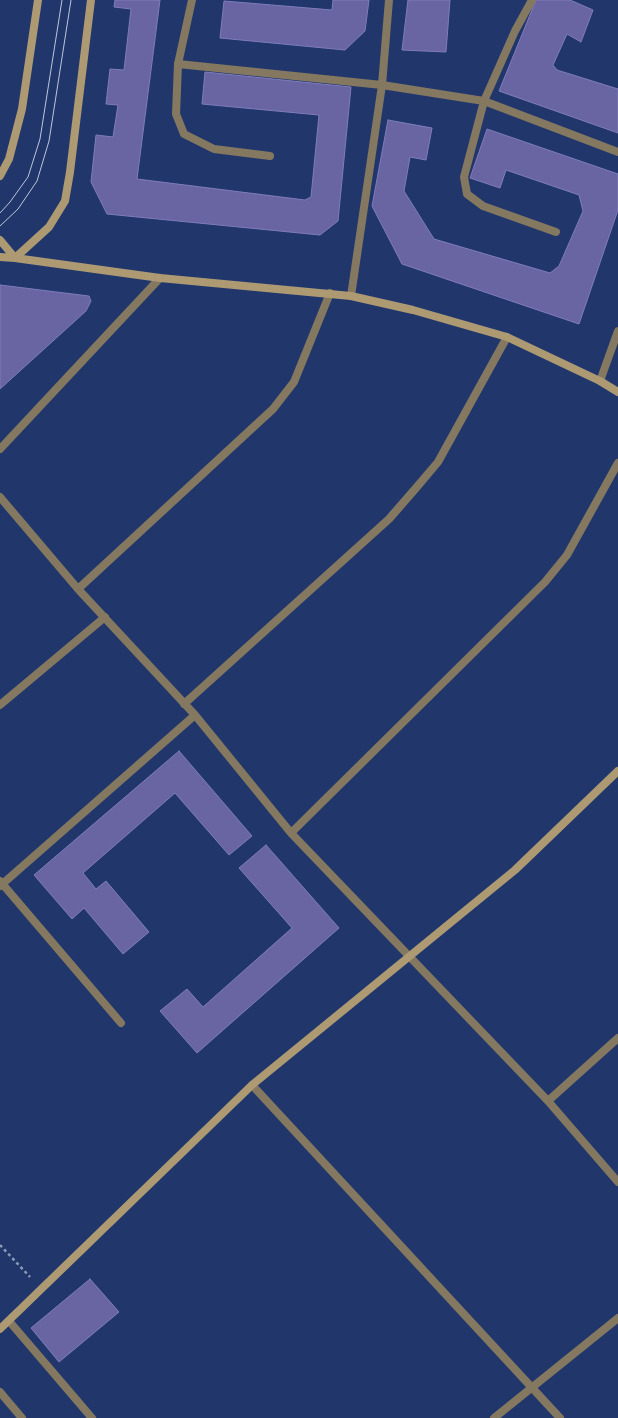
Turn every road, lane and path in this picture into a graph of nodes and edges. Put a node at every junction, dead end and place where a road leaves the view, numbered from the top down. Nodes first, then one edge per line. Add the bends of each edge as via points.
1 (38, 0) edge
2 (91, 0) edge
3 (192, 0) edge
4 (389, 0) edge
5 (532, 0) edge
6 (178, 64) junction
7 (382, 85) junction
8 (484, 101) junction
9 (618, 152) edge
10 (270, 156) dead end
11 (0, 176) edge
12 (556, 232) dead end
13 (0, 240) edge
14 (0, 257) edge
15 (16, 258) junction
16 (160, 278) junction
17 (330, 293) junction
18 (351, 296) junction
19 (618, 331) edge
20 (507, 337) junction
21 (600, 381) junction
22 (618, 392) edge
23 (0, 449) edge
24 (618, 463) edge
25 (0, 497) edge
26 (78, 589) junction
27 (105, 617) junction
28 (184, 704) junction
29 (0, 705) edge
30 (195, 715) junction
31 (618, 771) edge
32 (290, 833) junction
33 (1, 884) edge
34 (409, 958) junction
35 (121, 1023) dead end
36 (618, 1038) edge
37 (252, 1085) junction
38 (548, 1101) junction
39 (618, 1182) edge
40 (0, 1245) edge
41 (41, 1290) junction
42 (618, 1318) edge
43 (10, 1321) junction
44 (0, 1329) edge
45 (531, 1386) junction
46 (0, 1392) edge
47 (22, 1418) edge
48 (92, 1418) edge
49 (494, 1418) edge
50 (560, 1418) edge

1 - 11 main road via 22,109 9,159
2 - 15 main road via 65,201 49,227
3 - 6 street
4 - 7 street
5 - 8 street via 515,31
6 - 7 street
6 - 10 street via 176,114 184,134 214,149
7 - 8 street
7 - 18 street
8 - 9 street
8 - 12 street via 464,177 467,194 483,206
13 - 15 main road
14 - 15 main road
15 - 16 main road
16 - 17 main road
16 - 23 street
17 - 18 main road
17 - 26 street via 294,382 272,409
18 - 20 main road via 414,310
19 - 21 street
20 - 21 main road
20 - 28 street via 438,462 389,519
21 - 22 main road
24 - 32 street via 567,555 545,582
25 - 26 street
26 - 27 street
27 - 28 street
27 - 29 street
28 - 30 street
30 - 32 street
30 - 33 street
31 - 34 main road via 515,870
32 - 34 street
33 - 35 street
34 - 37 main road
34 - 38 street
36 - 38 street
37 - 41 main road
37 - 45 street
38 - 39 street
40 - 41 path
41 - 43 main road
42 - 45 street
43 - 44 main road
43 - 48 street
45 - 49 street
45 - 50 street
46 - 47 street

